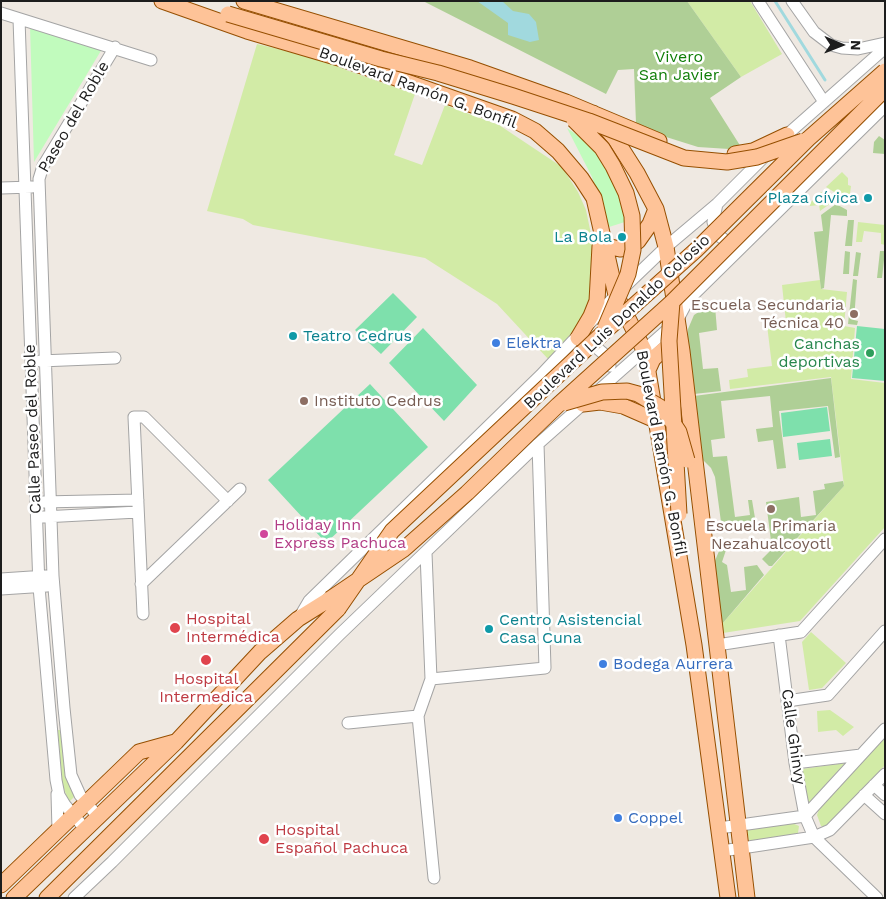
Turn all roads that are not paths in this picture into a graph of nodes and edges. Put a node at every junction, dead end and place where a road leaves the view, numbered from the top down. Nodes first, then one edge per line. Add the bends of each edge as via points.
1 (162, 1) edge
2 (244, 1) edge
3 (758, 1) edge
4 (792, 1) edge
5 (193, 7) edge
6 (1, 13) edge
7 (19, 19) junction
8 (885, 35) edge
9 (885, 43) edge
10 (115, 48) junction
11 (871, 48) junction
12 (885, 48) edge
13 (424, 55) junction
14 (151, 60) dead end
15 (885, 71) edge
16 (846, 83) junction
17 (885, 89) edge
18 (824, 102) junction
19 (885, 106) edge
20 (593, 114) junction
21 (787, 135) junction
22 (808, 139) junction
23 (39, 187) junction
24 (1, 188) edge
25 (25, 188) junction
26 (594, 198) junction
27 (718, 204) junction
28 (656, 209) junction
29 (743, 244) junction
30 (606, 246) junction
31 (666, 247) junction
32 (616, 295) junction
33 (672, 302) junction
34 (677, 321) junction
35 (602, 334) junction
36 (578, 338) junction
37 (644, 350) junction
38 (682, 351) junction
39 (116, 358) dead end
40 (46, 361) junction
41 (30, 362) junction
42 (648, 370) junction
43 (611, 378) junction
44 (583, 404) junction
45 (558, 405) junction
46 (655, 420) junction
47 (538, 444) junction
48 (240, 489) dead end
49 (138, 500) junction
50 (88, 501) junction
51 (228, 501) junction
52 (35, 502) junction
53 (49, 502) junction
54 (138, 512) junction
55 (90, 514) junction
56 (50, 517) junction
57 (36, 518) junction
58 (885, 539) edge
59 (426, 553) junction
60 (681, 564) junction
61 (1, 579) edge
62 (53, 581) junction
63 (39, 582) junction
64 (141, 584) junction
65 (1, 589) edge
66 (143, 614) dead end
67 (298, 620) junction
68 (885, 632) edge
69 (779, 635) junction
70 (717, 645) junction
71 (432, 679) junction
72 (787, 702) junction
73 (418, 716) junction
74 (348, 723) dead end
75 (885, 729) edge
76 (176, 742) junction
77 (861, 755) junction
78 (795, 763) junction
79 (885, 774) edge
80 (56, 780) junction
81 (874, 785) junction
82 (734, 786) junction
83 (864, 795) junction
84 (885, 795) edge
85 (86, 805) junction
86 (885, 814) edge
87 (74, 815) junction
88 (805, 816) junction
89 (99, 818) junction
90 (738, 825) junction
91 (719, 828) junction
92 (58, 830) junction
93 (86, 830) junction
94 (814, 837) junction
95 (741, 849) junction
96 (722, 850) junction
97 (434, 878) dead end
98 (1, 885) edge
99 (14, 898) edge
100 (47, 898) edge
101 (74, 898) edge
102 (728, 898) edge
103 (747, 898) edge
104 (877, 898) edge

1 - 5 main road, Boulevard Ramón G. Bonfil
2 - 13 main road, Boulevard Ramón G. Bonfil
3 - 18 street
4 - 11 street via 805,22 823,40 842,48
5 - 22 main road, bridge via 438,72 589,122 684,158 727,162
5 - 26 main road, Boulevard Ramón G. Bonfil via 247,31 339,58 512,120 535,131 558,151
6 - 7 street, Paseo del Roble
7 - 10 street, Paseo del Roble
7 - 25 street, Calle Paseo del Roble
8 - 11 street
9 - 11 street
10 - 14 street, Paseo del Roble
10 - 23 street, Paseo del Roble via 43,166
11 - 16 street
12 - 16 street
13 - 20 main road, Boulevard Ramón G. Bonfil via 470,68
13 - 35 main road, bridge via 553,106 573,119 602,148 626,193 632,216 633,250 628,274
15 - 22 main road, Boulevard Luis Donaldo Colosio, bridge
16 - 18 street
17 - 33 main road, Boulevard Luis Donaldo Colosio, bridge
18 - 21 street
19 - 29 street
20 - 21 main road via 658,141 700,154 724,156 753,151
20 - 28 main road, Boulevard Ramón G. Bonfil via 625,155
21 - 27 street
22 - 35 main road, Boulevard Luis Donaldo Colosio, bridge via 696,250
23 - 25 street
23 - 40 street, Calle Paseo del Roble
24 - 25 street
25 - 41 street, Calle Paseo del Roble
26 - 30 main road, Boulevard Ramón G. Bonfil
26 - 36 main road via 600,242 600,274 597,300
27 - 29 street via 713,222 718,235 726,241
27 - 31 street
28 - 30 main road via 638,241 628,248
28 - 31 main road, Boulevard Ramón G. Bonfil
29 - 34 street via 688,300
30 - 32 main road, Boulevard Ramón G. Bonfil
31 - 32 street
31 - 34 main road, Boulevard Ramón G. Bonfil
32 - 36 street
32 - 37 main road, Boulevard Ramón G. Bonfil
33 - 45 main road, Boulevard Luis Donaldo Colosio, bridge
33 - 60 main road, bridge via 669,341
34 - 37 street
34 - 38 main road, Boulevard Ramón G. Bonfil
35 - 100 main road, Boulevard Luis Donaldo Colosio, bridge via 392,531 338,609
36 - 43 street via 604,354
36 - 67 street via 309,601
37 - 42 main road, Boulevard Ramón G. Bonfil
37 - 43 street
38 - 42 main road via 666,348 653,359
38 - 70 main road, Boulevard Ramón G. Bonfil
39 - 40 street
40 - 41 street
40 - 53 street, Calle Paseo del Roble
41 - 52 street, Calle Paseo del Roble
42 - 46 main road, Boulevard Ramón G. Bonfil
43 - 44 street
44 - 46 main road via 600,402 623,406
44 - 47 street
45 - 67 main road, Boulevard Luis Donaldo Colosio, bridge via 404,549
45 - 82 main road, bridge via 602,392 627,391 648,398 660,407 679,432 688,460 720,744
46 - 60 main road, Boulevard Ramón G. Bonfil
47 - 59 street
47 - 71 street via 545,668
48 - 51 street
49 - 50 street
49 - 51 street via 134,418 144,417
49 - 54 street
50 - 53 street
50 - 55 street
51 - 64 street
52 - 53 street
52 - 57 street, Calle Paseo del Roble
53 - 56 street, Calle Paseo del Roble
54 - 55 street
54 - 64 street
55 - 56 street
56 - 57 street
56 - 62 street, Calle Paseo del Roble
57 - 63 street, Calle Paseo del Roble
58 - 69 street via 801,632
59 - 71 street
59 - 101 street via 338,635
60 - 91 main road, Boulevard Ramón G. Bonfil
61 - 63 street
62 - 63 street
62 - 85 street, Calle Paseo del Roble via 72,775
63 - 65 street
63 - 80 street, Calle Paseo del Roble
64 - 66 street
67 - 76 main road, Boulevard Luis Donaldo Colosio via 260,652
68 - 72 street via 828,695
69 - 70 street
69 - 72 street, Calle Ghinvy
70 - 82 main road, Boulevard Ramón G. Bonfil
71 - 73 street
72 - 78 street, Calle Ghinvy
73 - 74 street
73 - 97 street
75 - 77 street
76 - 85 main road via 139,752
76 - 89 main road, Boulevard Luis Donaldo Colosio
77 - 78 street
77 - 88 street
78 - 88 street, Calle Ghinvy
79 - 81 street
80 - 87 street, Calle Paseo del Roble via 59,795
80 - 92 street
81 - 83 street
81 - 84 street
82 - 90 main road, Boulevard Ramón G. Bonfil
83 - 86 street
83 - 94 street via 830,830
85 - 87 main road
85 - 89 street, Calle Paseo del Roble
87 - 92 main road
87 - 93 street, Calle Paseo del Roble
88 - 90 street
88 - 94 street, Calle Ghinvy
89 - 93 main road, Boulevard Luis Donaldo Colosio
90 - 91 street
90 - 95 main road, Boulevard Ramón G. Bonfil
91 - 96 main road, Boulevard Ramón G. Bonfil
92 - 98 main road
93 - 99 main road, Boulevard Luis Donaldo Colosio
94 - 95 street
94 - 104 street
95 - 96 street
95 - 103 main road, Boulevard Ramón G. Bonfil
96 - 102 main road, Boulevard Ramón G. Bonfil

